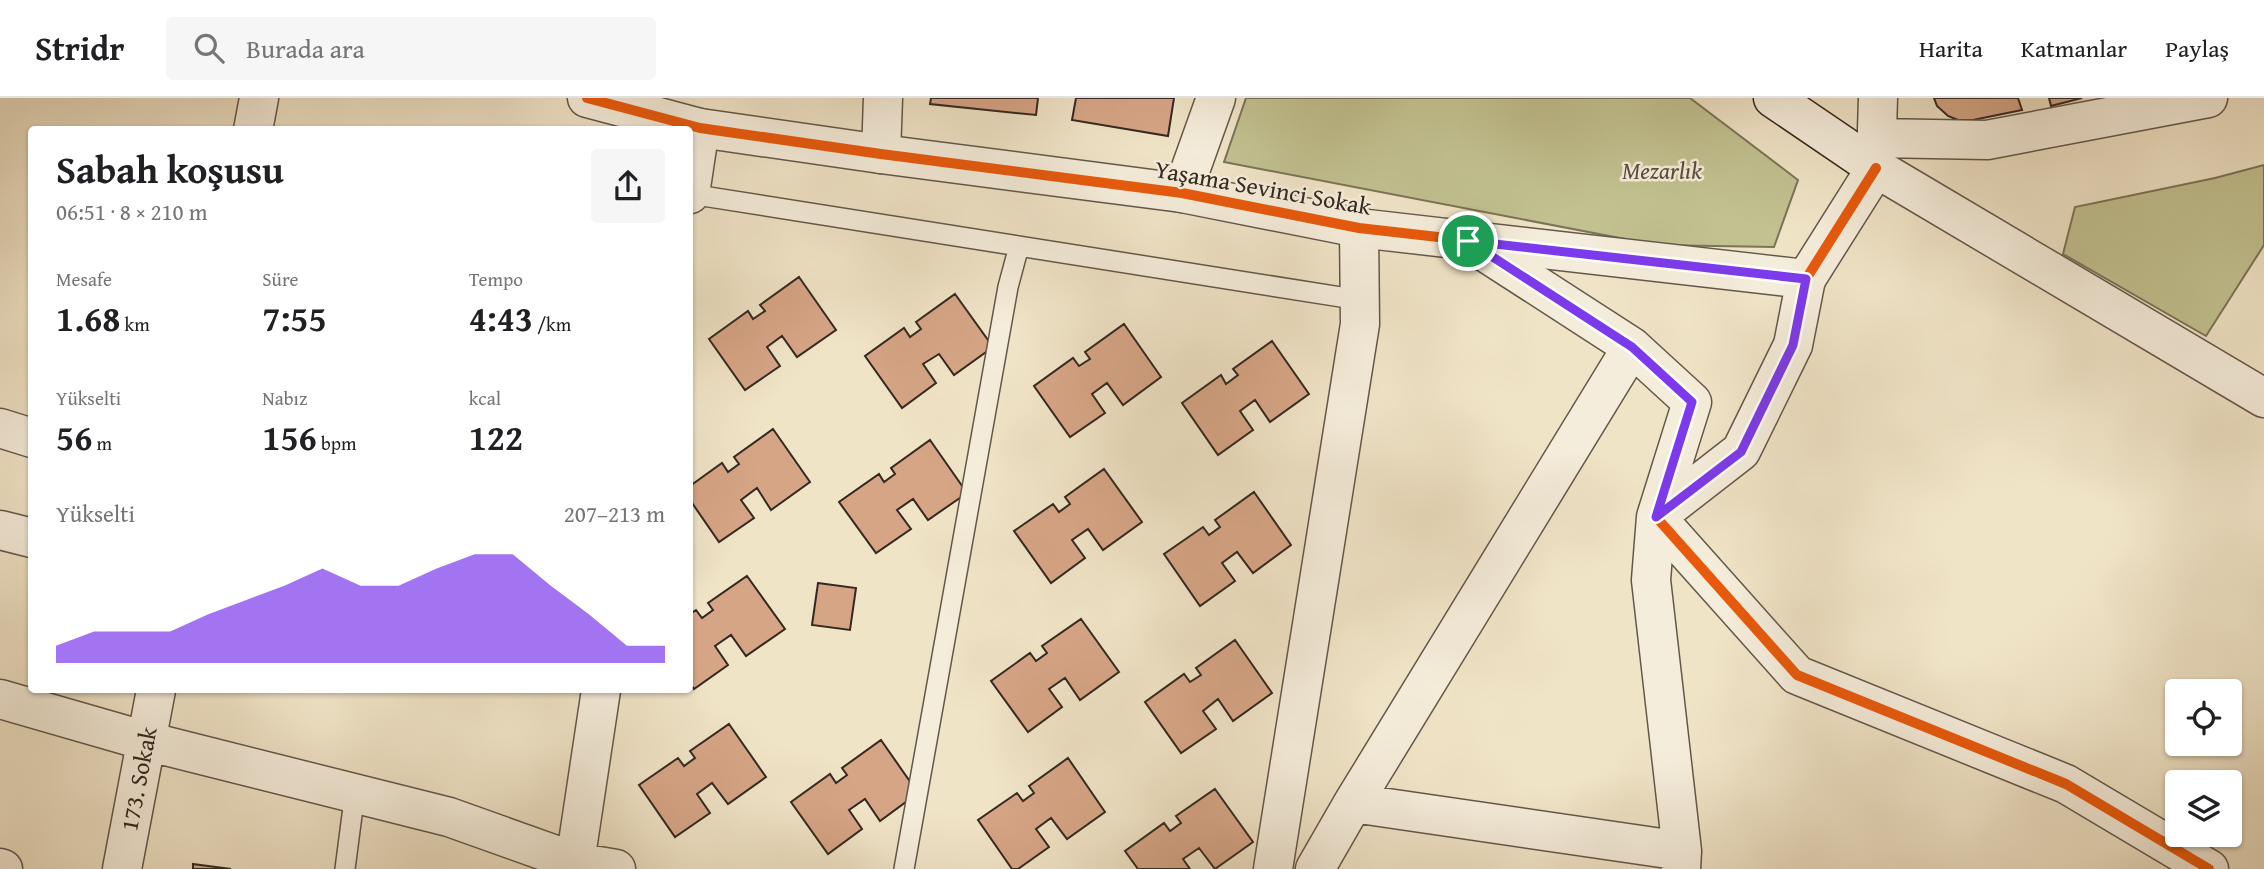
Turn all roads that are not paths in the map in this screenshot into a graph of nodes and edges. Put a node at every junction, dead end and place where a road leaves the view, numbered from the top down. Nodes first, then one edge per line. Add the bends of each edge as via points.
1 (259, 98) edge
2 (587, 98) edge
3 (883, 98) edge
4 (1216, 98) edge
5 (1773, 98) edge
6 (1878, 98) edge
7 (2208, 98) edge
8 (254, 126) edge
9 (692, 126) edge
10 (693, 126) edge
11 (700, 128) junction
12 (1877, 153) junction
13 (881, 154) junction
14 (693, 174) edge
15 (1182, 193) junction
16 (693, 194) edge
17 (1359, 228) junction
18 (1468, 241) junction
19 (1019, 246) junction
20 (1806, 279) junction
21 (1360, 300) junction
22 (1632, 347) junction
23 (2264, 398) edge
24 (0, 428) edge
25 (28, 437) edge
26 (1656, 517) junction
27 (0, 530) edge
28 (28, 537) edge
29 (155, 693) edge
30 (601, 693) edge
31 (0, 699) edge
32 (146, 741) junction
33 (355, 792) junction
34 (1353, 803) junction
35 (1681, 860) edge
36 (575, 866) edge
37 (122, 869) edge
38 (345, 869) edge
39 (616, 869) edge
40 (904, 869) edge
41 (1273, 869) edge
42 (1315, 869) edge
43 (2209, 869) edge

1 - 8 street
2 - 9 street, Yaşama Sevinci Sokak
3 - 13 street
4 - 15 street
5 - 12 street
6 - 12 street
7 - 12 street via 1987,140
10 - 11 street, Yaşama Sevinci Sokak
11 - 13 street, Yaşama Sevinci Sokak
11 - 14 street
12 - 20 street
12 - 23 street
13 - 15 street, Yaşama Sevinci Sokak
15 - 17 street, Yaşama Sevinci Sokak
16 - 19 lane
17 - 18 street, Yaşama Sevinci Sokak
17 - 21 street
18 - 20 street, Yaşama Sevinci Sokak
18 - 22 street
19 - 21 lane
19 - 40 lane
20 - 26 street via 1793,345 1741,452
21 - 41 street via 1360,324
22 - 26 street via 1692,402
22 - 34 street
24 - 25 street
26 - 35 street via 1651,580
26 - 43 street via 1797,675 2066,784
27 - 28 street
29 - 32 street, 173. Sokak
30 - 36 street
31 - 32 street
32 - 33 street
32 - 37 street, 173. Sokak
33 - 36 street via 449,817
33 - 38 lane
34 - 35 street
34 - 42 street
36 - 39 street

